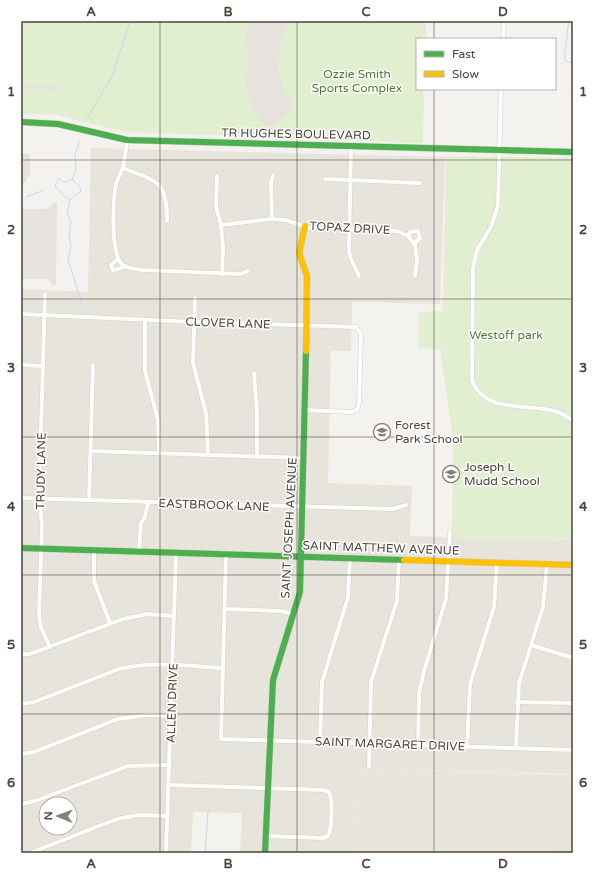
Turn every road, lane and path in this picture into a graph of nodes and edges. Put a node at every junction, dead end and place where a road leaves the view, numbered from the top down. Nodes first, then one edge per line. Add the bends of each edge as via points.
1 (504, 21) edge
2 (503, 38) edge
3 (501, 90) edge
4 (21, 122) edge
5 (127, 140) junction
6 (351, 146) junction
7 (500, 151) junction
8 (573, 152) edge
9 (122, 168) junction
10 (217, 176) dead end
11 (272, 176) dead end
12 (324, 179) dead end
13 (351, 180) junction
14 (420, 182) dead end
15 (272, 219) junction
16 (167, 222) dead end
17 (221, 225) junction
18 (305, 226) junction
19 (350, 230) junction
20 (408, 236) junction
21 (414, 244) junction
22 (118, 259) junction
23 (125, 266) junction
24 (248, 271) dead end
25 (222, 274) junction
26 (359, 276) dead end
27 (415, 276) dead end
28 (45, 294) dead end
29 (195, 298) dead end
30 (21, 314) edge
31 (44, 315) junction
32 (145, 320) junction
33 (194, 322) junction
34 (307, 325) junction
35 (21, 365) edge
36 (93, 365) dead end
37 (43, 366) junction
38 (254, 373) dead end
39 (305, 410) junction
40 (573, 422) edge
41 (91, 451) junction
42 (159, 453) junction
43 (208, 454) junction
44 (257, 457) junction
45 (304, 458) junction
46 (21, 498) edge
47 (39, 499) junction
48 (89, 500) junction
49 (148, 503) junction
50 (406, 505) dead end
51 (303, 507) junction
52 (450, 532) dead end
53 (21, 548) edge
54 (41, 549) junction
55 (94, 550) junction
56 (139, 551) junction
57 (176, 553) junction
58 (226, 554) junction
59 (301, 556) junction
60 (350, 558) junction
61 (399, 560) junction
62 (448, 561) junction
63 (497, 563) junction
64 (547, 564) junction
65 (573, 565) edge
66 (225, 609) junction
67 (294, 614) junction
68 (174, 616) junction
69 (110, 624) junction
70 (531, 645) junction
71 (50, 647) junction
72 (21, 654) edge
73 (573, 658) edge
74 (173, 665) junction
75 (223, 668) junction
76 (517, 702) junction
77 (573, 703) edge
78 (21, 704) edge
79 (171, 716) junction
80 (271, 740) junction
81 (320, 742) junction
82 (369, 744) junction
83 (418, 745) junction
84 (467, 747) junction
85 (516, 748) junction
86 (573, 750) edge
87 (21, 754) edge
88 (170, 765) junction
89 (369, 766) dead end
90 (169, 785) junction
91 (269, 788) junction
92 (21, 804) edge
93 (168, 816) junction
94 (266, 836) junction
95 (30, 853) edge
96 (166, 853) edge
97 (266, 853) edge

1 - 2 street
3 - 7 street
4 - 5 street, TR HUGHES BOULEVARD via 58,124
5 - 6 street, TR HUGHES BOULEVARD
5 - 9 street
6 - 7 street, TR HUGHES BOULEVARD
6 - 13 street
7 - 8 street, TR HUGHES BOULEVARD
7 - 40 street via 498,205 491,227 477,250 473,268 472,381 478,392 492,402 553,412 567,416
9 - 16 street via 161,186 165,193
9 - 22 street via 115,196 114,247
10 - 17 street via 216,206
11 - 15 street
12 - 13 street
13 - 14 street
13 - 19 street
15 - 17 street, TOPAZ DRIVE
15 - 18 street, TOPAZ DRIVE
17 - 25 street
18 - 19 street, TOPAZ DRIVE
18 - 34 street, SAINT JOSEPH AVENUE via 299,252 307,276
19 - 20 street, TOPAZ DRIVE via 397,231
19 - 26 street via 350,255
20 - 21 street, TOPAZ DRIVE
20 - 21 street, TOPAZ DRIVE via 410,232 418,231 420,238
21 - 27 street, TOPAZ DRIVE via 417,253
22 - 23 street
22 - 23 street via 111,265 112,270
23 - 25 street via 143,270
24 - 25 street via 240,274
28 - 31 street, TRUDY LANE
29 - 33 street
30 - 31 street, CLOVER LANE
31 - 32 street, CLOVER LANE
31 - 37 street, TRUDY LANE
32 - 33 street, CLOVER LANE
32 - 42 street via 144,371 158,420
33 - 34 street, CLOVER LANE
33 - 43 street via 193,363 206,413
34 - 39 street, SAINT JOSEPH AVENUE
34 - 39 street, CLOVER LANE via 352,326 359,329 361,334 357,410
35 - 37 street
36 - 41 street
37 - 47 street, TRUDY LANE
38 - 44 street
39 - 45 street, SAINT JOSEPH AVENUE
41 - 42 street
41 - 48 street
42 - 43 street
43 - 44 street
44 - 45 street
45 - 51 street, SAINT JOSEPH AVENUE
46 - 47 street, EASTBROOK LANE
47 - 48 street, EASTBROOK LANE
47 - 54 street, TRUDY LANE
48 - 49 street, EASTBROOK LANE
49 - 51 street, EASTBROOK LANE
49 - 56 street via 145,517 140,523
50 - 51 street, EASTBROOK LANE via 394,509
51 - 59 street, SAINT JOSEPH AVENUE
52 - 62 street
53 - 54 street, SAINT MATTHEW AVENUE
54 - 55 street, SAINT MATTHEW AVENUE
54 - 71 street, TRUDY LANE via 39,615 41,627
55 - 56 street, SAINT MATTHEW AVENUE
55 - 69 street via 94,581
56 - 57 street, SAINT MATTHEW AVENUE
57 - 58 street, SAINT MATTHEW AVENUE
57 - 68 street, ALLEN DRIVE
58 - 59 street, SAINT MATTHEW AVENUE
58 - 66 street
59 - 60 street, SAINT MATTHEW AVENUE
59 - 67 street, SAINT JOSEPH AVENUE via 300,592
60 - 61 street, SAINT MATTHEW AVENUE
60 - 81 street via 348,597 322,682
61 - 62 street, SAINT MATTHEW AVENUE
61 - 82 street via 397,601 372,682
62 - 63 street, SAINT MATTHEW AVENUE
62 - 83 street via 446,599 421,681
63 - 64 street, SAINT MATTHEW AVENUE
63 - 84 street via 494,607 470,684
64 - 65 street, SAINT MATTHEW AVENUE
64 - 70 street via 543,607
66 - 67 street via 281,611
66 - 75 street
67 - 80 street, SAINT JOSEPH AVENUE via 273,680
68 - 69 street via 141,615
68 - 74 street, ALLEN DRIVE
69 - 71 street
70 - 73 street
70 - 76 street via 519,683
71 - 72 street via 30,654
74 - 75 street
74 - 78 street via 119,669 34,702
74 - 79 street, ALLEN DRIVE
75 - 80 street, SAINT MARGARET DRIVE via 221,739
76 - 77 street
76 - 85 street
79 - 87 street via 147,715 118,719 34,752
79 - 88 street, ALLEN DRIVE
80 - 81 street, SAINT MARGARET DRIVE
80 - 91 street, SAINT JOSEPH AVENUE
81 - 82 street, SAINT MARGARET DRIVE
82 - 83 street, SAINT MARGARET DRIVE
82 - 89 street
83 - 84 street, SAINT MARGARET DRIVE
84 - 85 street, SAINT MARGARET DRIVE
85 - 86 street, SAINT MARGARET DRIVE
88 - 90 street, ALLEN DRIVE
88 - 92 street via 128,766
90 - 91 street
90 - 93 street, ALLEN DRIVE
91 - 94 street, SAINT JOSEPH AVENUE
91 - 94 street via 323,790 330,792 332,799 328,836
93 - 95 street via 123,817
93 - 96 street, ALLEN DRIVE
94 - 97 street, SAINT JOSEPH AVENUE

